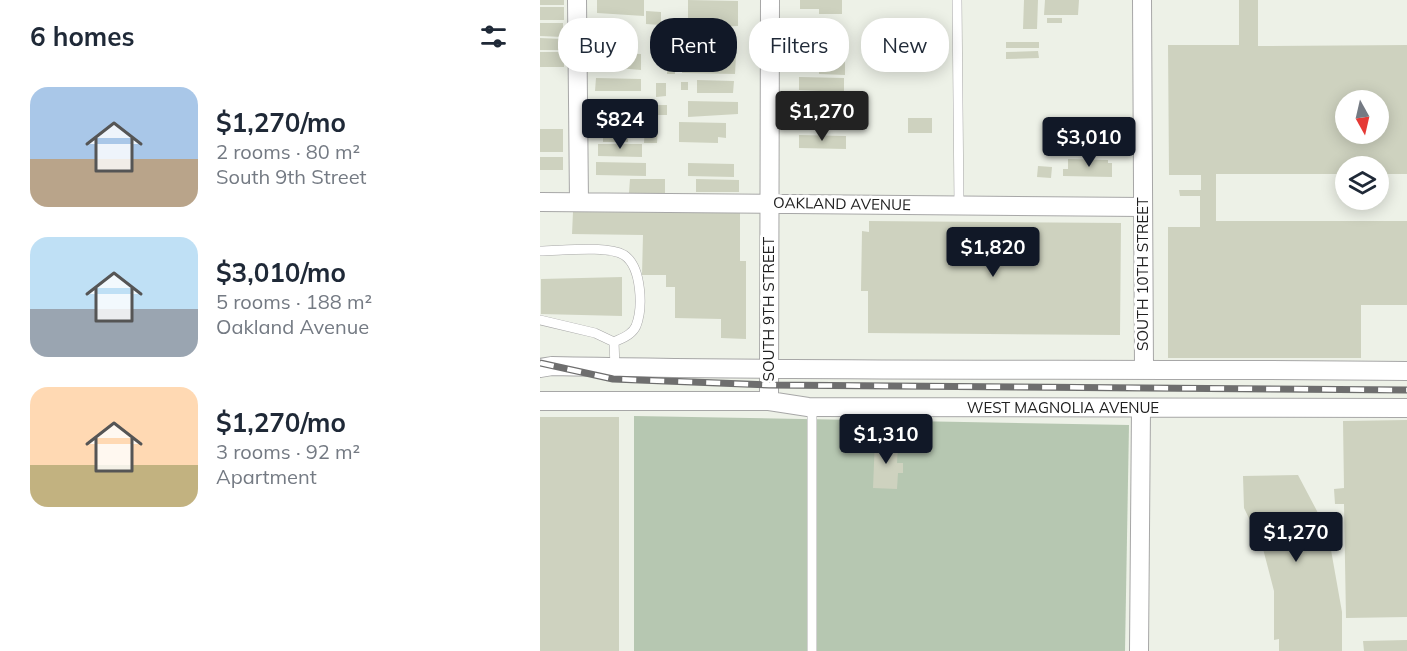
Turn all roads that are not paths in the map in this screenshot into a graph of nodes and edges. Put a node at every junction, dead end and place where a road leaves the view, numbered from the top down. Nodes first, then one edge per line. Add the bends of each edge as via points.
1 (577, 0) edge
2 (770, 0) edge
3 (957, 0) edge
4 (1142, 0) edge
5 (540, 202) edge
6 (579, 202) junction
7 (770, 203) junction
8 (959, 205) junction
9 (1143, 207) junction
10 (540, 251) edge
11 (540, 320) edge
12 (614, 342) junction
13 (615, 367) junction
14 (540, 368) edge
15 (1143, 369) junction
16 (768, 370) junction
17 (1407, 371) edge
18 (540, 401) edge
19 (768, 401) junction
20 (812, 408) junction
21 (1141, 408) junction
22 (1407, 408) edge
23 (812, 651) edge
24 (1138, 651) edge

1 - 6 street
2 - 7 street, SOUTH 9TH STREET
3 - 8 lane
4 - 9 street, SOUTH 10TH STREET
5 - 6 street, OAKLAND AVENUE
6 - 7 street, OAKLAND AVENUE
7 - 8 street, OAKLAND AVENUE
7 - 16 street, SOUTH 9TH STREET
8 - 9 street, OAKLAND AVENUE
9 - 15 street, SOUTH 10TH STREET
10 - 12 lane via 609,250 624,255 631,263 637,277 636,327
11 - 12 lane via 595,333
12 - 13 lane
13 - 14 street
13 - 16 street
15 - 16 street
15 - 17 street
16 - 19 street, SOUTH 9TH STREET
18 - 19 street, WEST MAGNOLIA AVENUE
19 - 20 street, WEST MAGNOLIA AVENUE
20 - 21 street, WEST MAGNOLIA AVENUE
20 - 23 lane
21 - 22 street, WEST MAGNOLIA AVENUE
21 - 24 street

